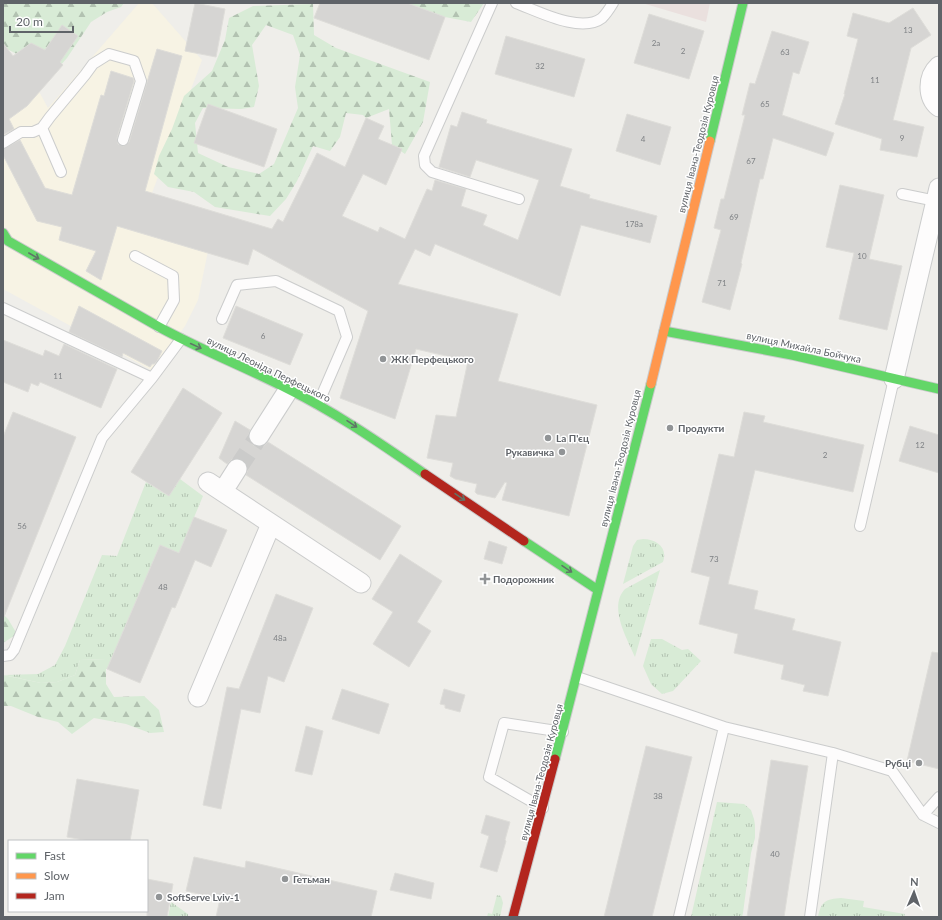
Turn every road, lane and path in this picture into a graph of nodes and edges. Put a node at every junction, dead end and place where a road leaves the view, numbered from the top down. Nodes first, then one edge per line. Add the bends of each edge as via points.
1 (492, 3) edge
2 (516, 3) edge
3 (613, 3) edge
4 (743, 3) edge
5 (939, 66) edge
6 (939, 107) edge
7 (42, 128) junction
8 (123, 140) dead end
9 (3, 143) edge
10 (61, 172) dead end
11 (902, 194) dead end
12 (937, 194) edge
13 (519, 199) dead end
14 (3, 233) edge
15 (135, 256) dead end
16 (3, 308) edge
17 (222, 319) dead end
18 (159, 327) junction
19 (664, 331) junction
20 (181, 338) junction
21 (152, 378) junction
22 (894, 379) junction
23 (289, 389) junction
24 (939, 389) edge
25 (318, 404) junction
26 (258, 436) tunnel mouth
27 (237, 470) tunnel mouth
28 (271, 524) junction
29 (860, 526) dead end
30 (361, 583) dead end
31 (598, 590) junction
32 (3, 656) edge
33 (577, 677) junction
34 (198, 698) dead end
35 (724, 727) junction
36 (563, 732) junction
37 (833, 753) junction
38 (939, 797) edge
39 (543, 808) junction
40 (924, 814) junction
41 (939, 823) edge
42 (513, 917) edge
43 (679, 917) edge
44 (810, 917) edge

1 - 13 lane via 424,156 425,165 432,172
2 - 3 lane via 571,23 589,24 602,18
4 - 19 street, вулиця Івана-Теодозія Куровця
5 - 6 street via 930,80 930,93
7 - 8 lane via 93,64 109,54 134,62 140,81
7 - 9 lane via 33,132 21,132
7 - 10 lane
11 - 12 lane
12 - 22 street
14 -> 18 street, вулиця Леоніда Перфецького via 8,241
15 - 18 lane via 173,276 174,300
16 - 21 lane
17 - 25 lane via 237,285 276,281 339,311 347,337
18 - 20 street, вулиця Леоніда Перфецького
19 - 22 street, вулиця Михайла Бойчука via 792,355
19 - 31 street, вулиця Івана-Теодозія Куровця
20 - 21 lane
20 -> 23 street, вулиця Леоніда Перфецького
21 - 32 lane via 102,438 14,650 10,655
22 - 24 street, вулиця Михайла Бойчука
22 - 29 lane
23 - 25 street, вулиця Леоніда Перфецького
23 - 26 street
25 -> 31 street, вулиця Леоніда Перфецького via 352,424
27 - 28 street via 215,487
28 - 30 street
28 - 34 street
31 - 33 street, вулиця Івана-Теодозія Куровця
33 - 35 lane
33 - 36 street, вулиця Івана-Теодозія Куровця
35 - 37 lane
35 - 43 lane
36 - 39 street, вулиця Івана-Теодозія Куровця
36 - 39 lane via 504,723 489,777
37 - 40 lane via 892,770
37 - 44 lane
38 - 40 lane
39 - 42 street, вулиця Івана-Теодозія Куровця
40 - 41 lane

